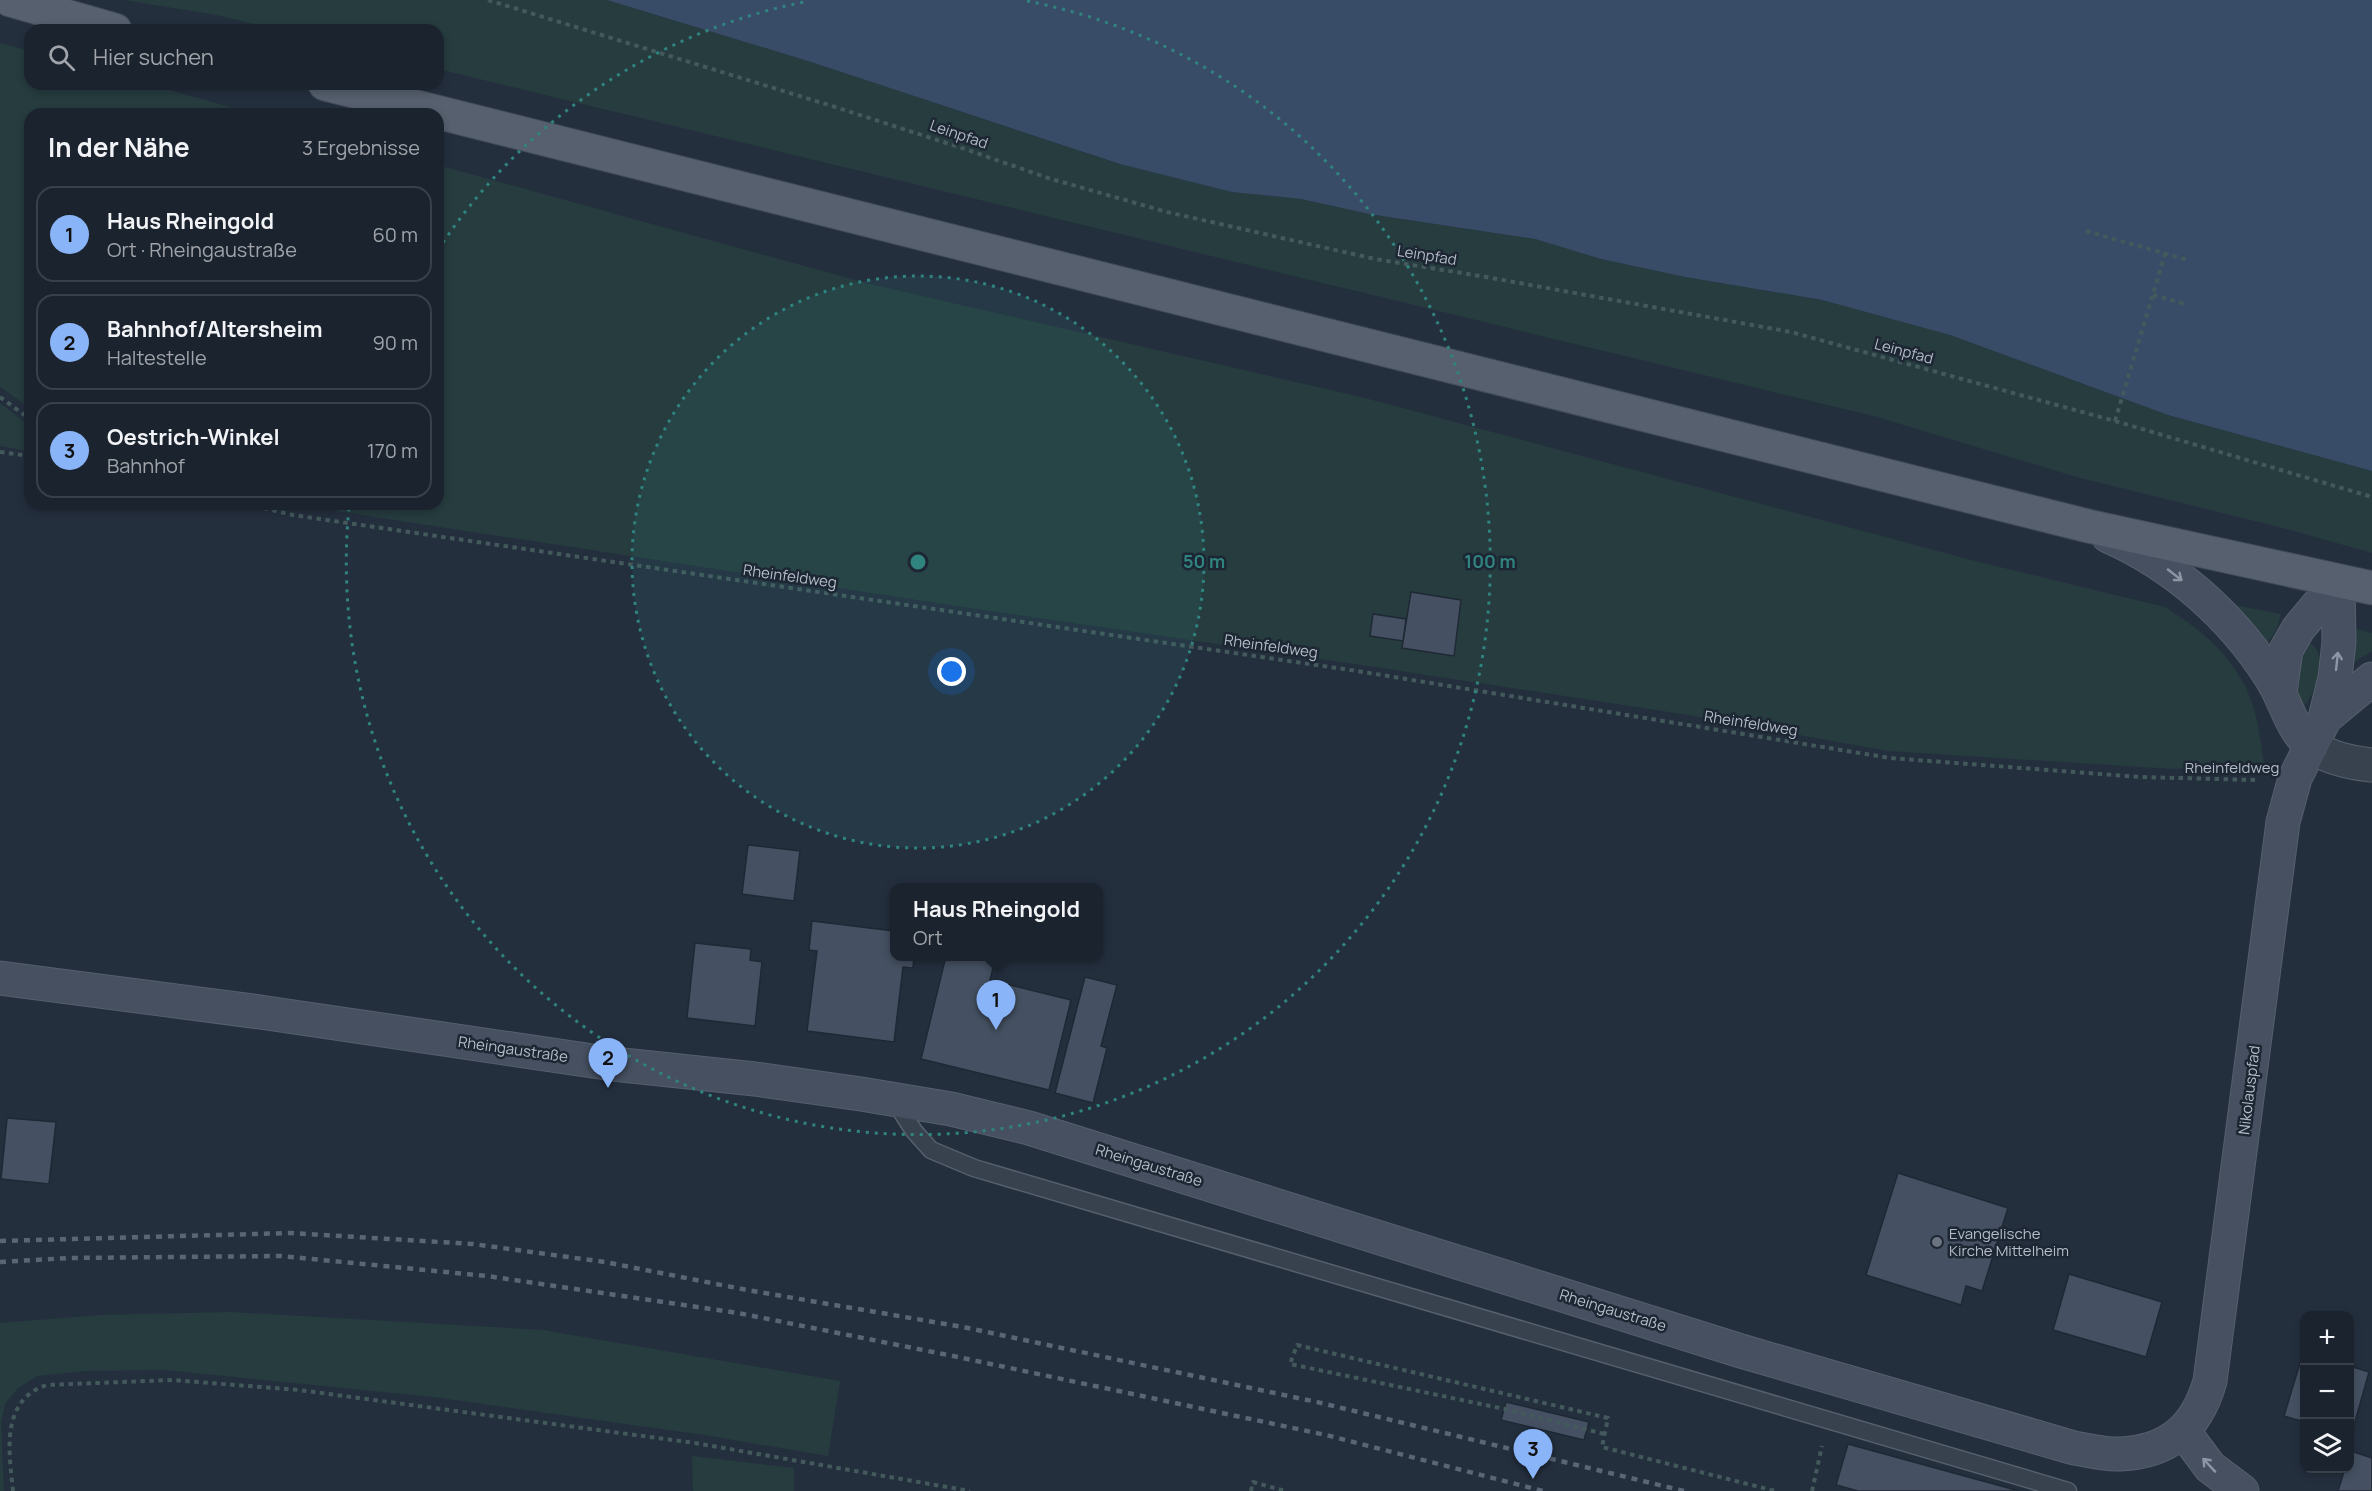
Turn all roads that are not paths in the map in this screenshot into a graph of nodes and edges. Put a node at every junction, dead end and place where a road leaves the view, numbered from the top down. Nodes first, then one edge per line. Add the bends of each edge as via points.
1 (10, 0) edge
2 (94, 24) edge
3 (349, 90) edge
4 (421, 108) edge
5 (444, 114) edge
6 (2088, 526) junction
7 (2338, 581) junction
8 (2372, 588) edge
9 (2372, 679) edge
10 (2280, 692) junction
11 (2325, 718) junction
12 (2311, 747) junction
13 (2372, 765) edge
14 (0, 978) edge
15 (894, 1100) junction
16 (2184, 1432) junction
17 (2068, 1491) edge
18 (2241, 1491) edge

1 - 2 main road
3 - 4 main road
5 - 6 main road
6 - 7 main road
6 -> 10 main road via 2147,556 2200,594 2231,625
7 - 8 main road
7 - 10 main road via 2298,629 2286,650
11 -> 7 main road via 2339,642
9 - 11 main road
10 - 12 main road via 2292,723
11 - 12 main road, Nikolauspfad
12 - 13 street via 2346,762
12 - 16 main road, Nikolauspfad via 2295,778 2283,822 2213,1367 2204,1403
14 - 15 main road, Rheingaustraße
15 - 16 main road, Rheingaustraße via 1029,1128 1741,1351 2073,1448 2120,1454 2157,1448
15 - 17 lane via 931,1150 974,1168
18 -> 16 main road via 2210,1467

